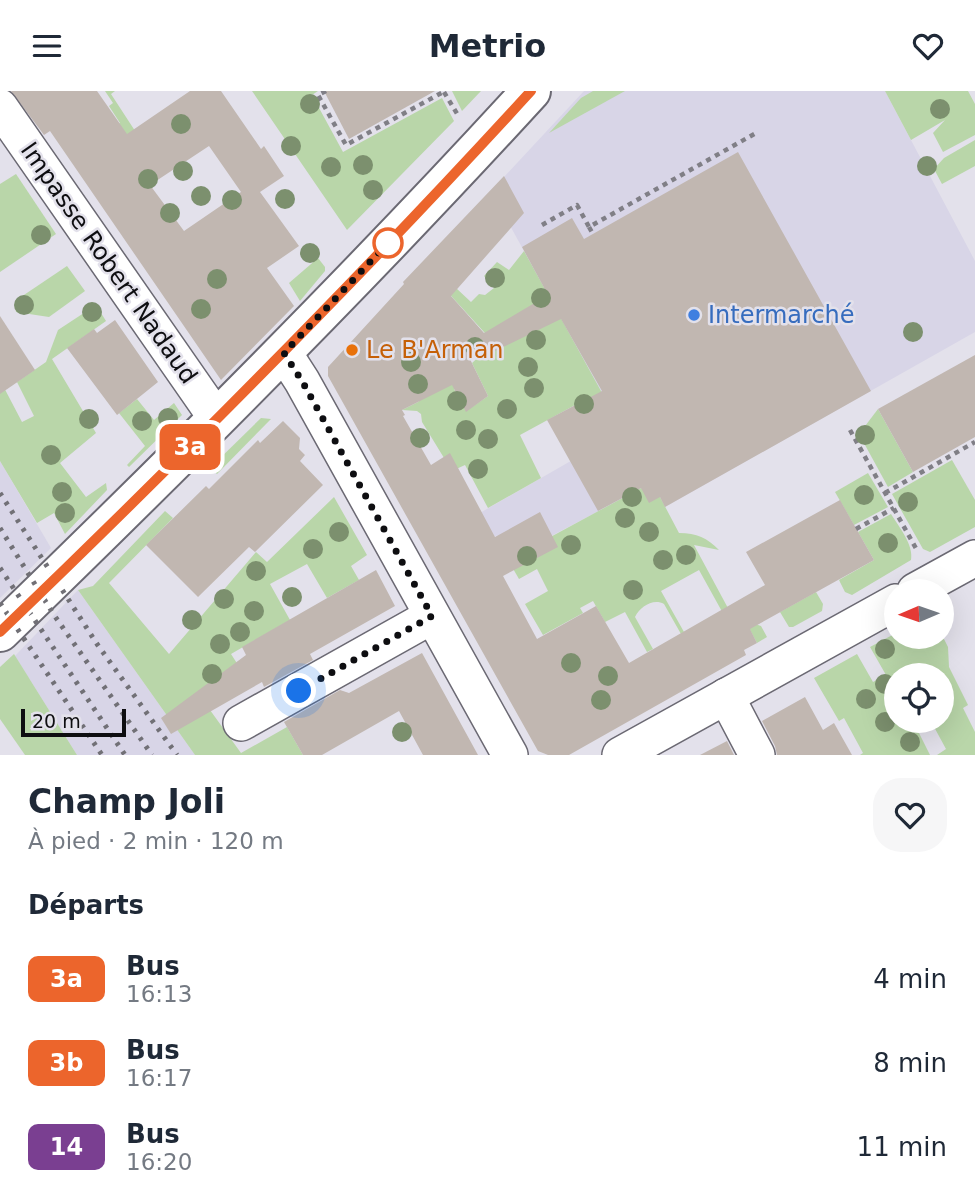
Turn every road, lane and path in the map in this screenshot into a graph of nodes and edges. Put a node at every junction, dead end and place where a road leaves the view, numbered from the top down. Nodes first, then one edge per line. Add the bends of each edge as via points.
1 (326, 91) edge
2 (444, 91) edge
3 (531, 91) edge
4 (0, 107) edge
5 (461, 121) dead end
6 (756, 133) dead end
7 (684, 173) junction
8 (688, 181) dead end
9 (542, 225) dead end
10 (589, 227) junction
11 (593, 234) dead end
12 (284, 353) junction
13 (218, 419) junction
14 (850, 430) dead end
15 (975, 442) edge
16 (885, 493) junction
17 (894, 508) junction
18 (856, 529) dead end
19 (975, 558) edge
20 (919, 577) edge
21 (884, 609) edge
22 (432, 616) junction
23 (0, 632) edge
24 (726, 696) junction
25 (241, 723) dead end
26 (510, 755) edge
27 (620, 755) edge
28 (757, 755) edge

1 - 2 path via 318,95 346,145
2 - 5 path
3 - 12 main road
4 - 13 street, Impasse Robert Nadaud
6 - 7 path
7 - 8 path
7 - 10 path
9 - 10 path via 577,205
10 - 11 path
12 - 13 main road
12 - 22 street
13 - 23 main road
14 - 16 path
15 - 16 path
16 - 17 path
17 - 18 path
17 - 20 path
19 - 20 street
21 - 24 street
22 - 25 street
22 - 26 street
24 - 27 street
24 - 28 street

